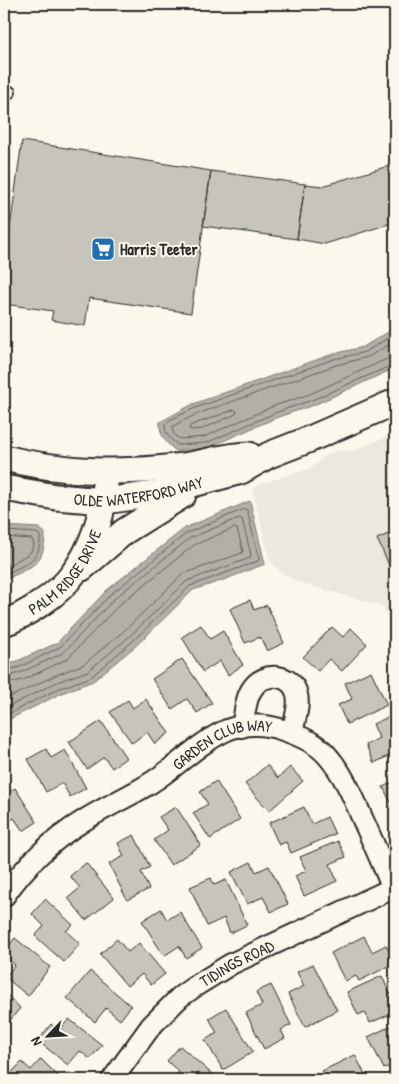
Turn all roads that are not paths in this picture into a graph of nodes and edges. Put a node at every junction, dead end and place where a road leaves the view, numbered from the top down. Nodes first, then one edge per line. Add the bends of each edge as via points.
1 (395, 402) edge
2 (269, 456) junction
3 (4, 458) edge
4 (106, 472) junction
5 (211, 480) junction
6 (4, 488) edge
7 (104, 501) junction
8 (72, 576) junction
9 (4, 623) edge
10 (242, 726) junction
11 (292, 733) junction
12 (394, 890) edge
13 (4, 896) edge
14 (112, 1080) edge

1 - 2 street, OLDE WATERFORD WAY
2 - 4 street, OLDE WATERFORD WAY via 239,455 184,466
2 - 5 street, OLDE WATERFORD WAY via 241,471
3 - 4 street, OLDE WATERFORD WAY via 55,468
4 - 7 street, PALM RIDGE DRIVE
5 - 7 street, OLDE WATERFORD WAY via 156,494
5 - 8 street via 125,531
6 - 7 street, OLDE WATERFORD WAY
7 - 8 street, PALM RIDGE DRIVE via 100,520
8 - 9 street, PALM RIDGE DRIVE via 36,606
10 - 11 street, GARDEN CLUB WAY via 274,727
10 - 11 street via 253,686 265,679 280,677 287,679 297,692
10 - 13 street, GARDEN CLUB WAY via 211,738 158,779 69,830 34,859
11 - 12 street, GARDEN CLUB WAY via 324,753 341,774
12 - 14 street, TIDINGS ROAD via 231,964 197,984 151,1026

